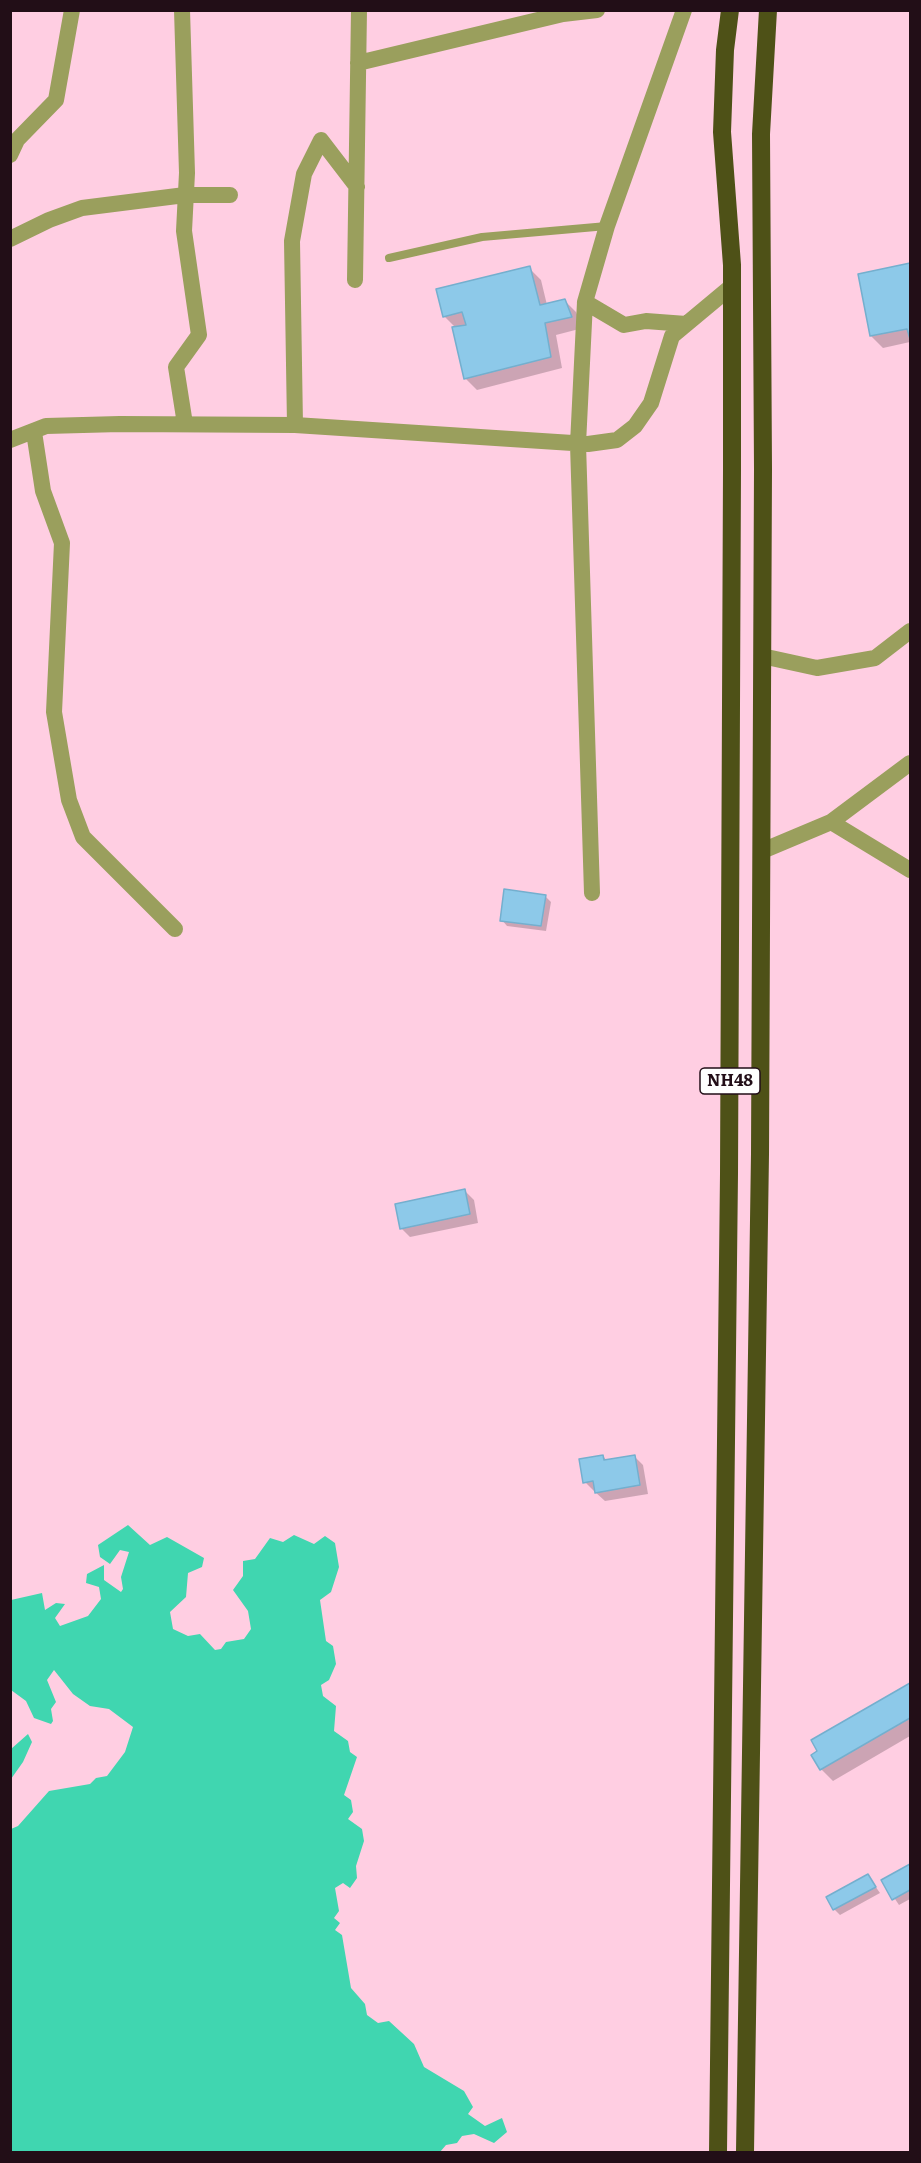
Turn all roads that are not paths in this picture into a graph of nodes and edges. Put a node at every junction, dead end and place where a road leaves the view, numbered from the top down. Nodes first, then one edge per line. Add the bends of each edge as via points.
1 (72, 10) edge
2 (182, 10) edge
3 (359, 10) edge
4 (597, 10) edge
5 (684, 10) edge
6 (730, 10) edge
7 (768, 10) edge
8 (358, 63) junction
9 (10, 155) edge
10 (357, 187) junction
11 (184, 195) junction
12 (230, 195) dead end
13 (607, 226) junction
14 (10, 239) edge
15 (389, 258) dead end
16 (355, 280) dead end
17 (732, 286) junction
18 (585, 303) junction
19 (686, 324) junction
20 (185, 424) junction
21 (295, 425) junction
22 (34, 432) junction
23 (10, 440) edge
24 (578, 444) junction
25 (910, 631) edge
26 (762, 656) junction
27 (910, 763) edge
28 (831, 822) junction
29 (762, 851) junction
30 (910, 870) edge
31 (592, 893) dead end
32 (175, 929) dead end
33 (718, 2152) edge
34 (745, 2152) edge

1 - 9 street via 56,100 17,140
2 - 11 street via 187,173
3 - 8 street
4 - 8 street via 563,14
5 - 13 street
6 - 17 highway, NH48 via 724,50 722,132
7 - 26 highway, NH48 via 761,134
8 - 10 street
10 - 16 street
10 - 21 street via 321,140 304,174 292,241
11 - 12 street
11 - 14 street via 82,208
11 - 20 street via 184,231 199,335 176,367
13 - 15 lane via 482,237
13 - 18 street
17 - 19 street
17 - 33 highway, NH48 via 729,1174
18 - 19 street via 624,325 646,321
18 - 24 street
19 - 24 street via 672,336 651,403 635,426 618,440
20 - 21 street
20 - 22 street via 46,426
21 - 24 street
22 - 23 street
22 - 32 street via 43,491 62,543 54,712 69,800 83,837
24 - 31 street
25 - 26 street via 875,658 817,668
26 - 29 highway, NH48
27 - 28 street
28 - 29 street
28 - 30 street
29 - 34 highway, NH48

